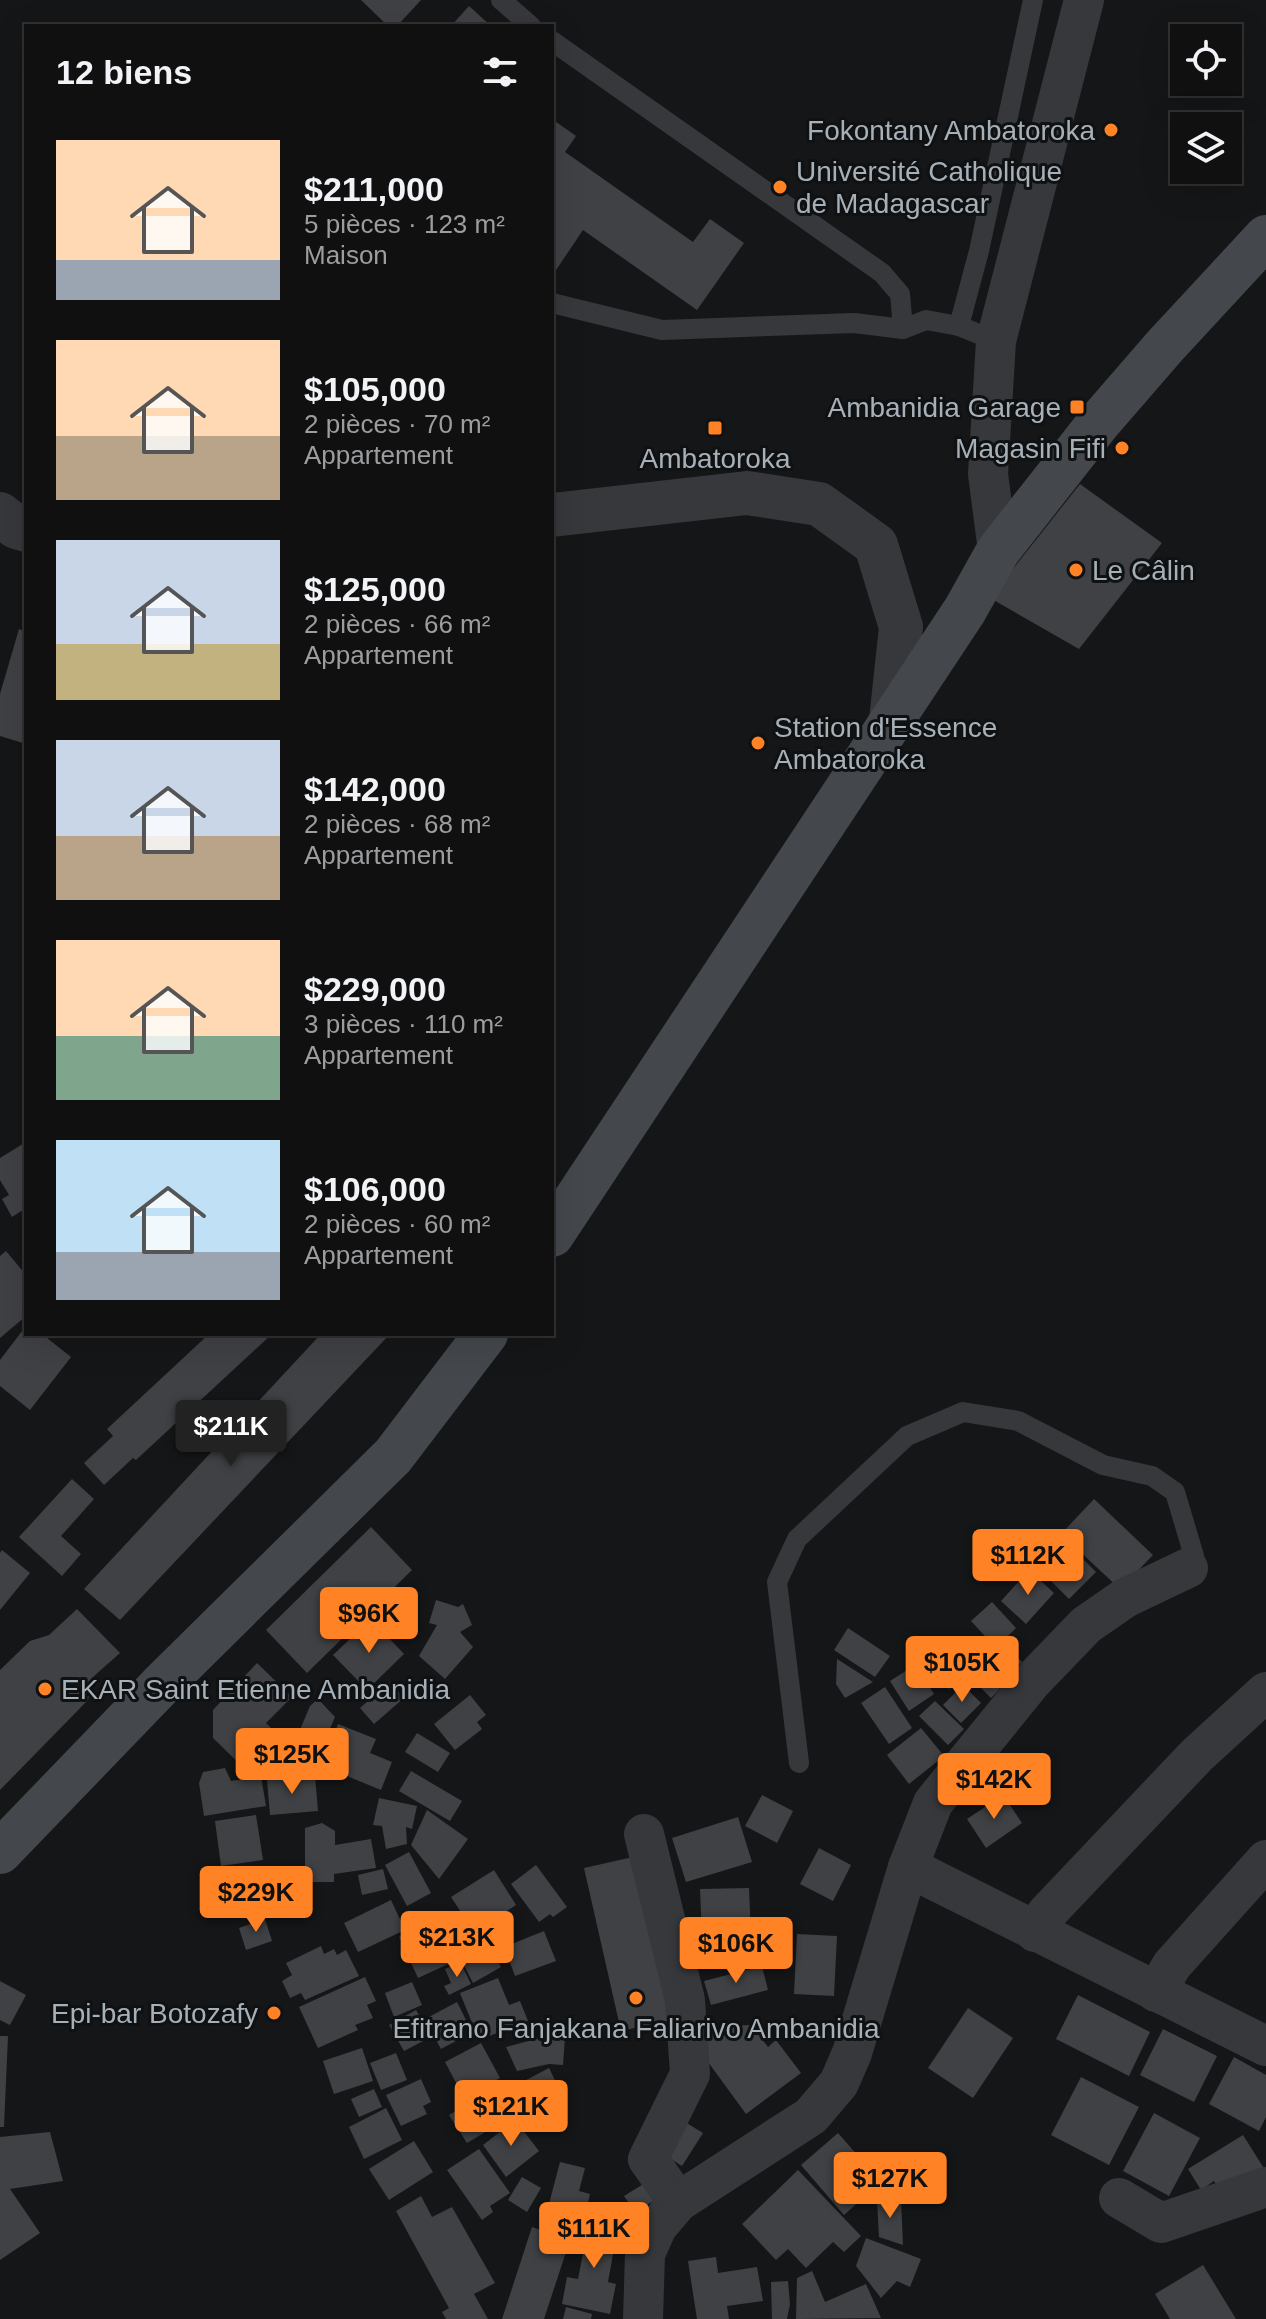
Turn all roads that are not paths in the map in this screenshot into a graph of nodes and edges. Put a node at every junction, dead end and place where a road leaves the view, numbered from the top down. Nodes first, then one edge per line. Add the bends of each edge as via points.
1 (501, 0) edge
2 (1033, 0) edge
3 (1084, 0) edge
4 (529, 24) edge
5 (554, 42) edge
6 (1266, 237) edge
7 (554, 303) edge
8 (959, 326) junction
9 (903, 329) junction
10 (996, 341) junction
11 (0, 514) edge
12 (554, 515) edge
13 (24, 529) edge
14 (998, 551) junction
15 (891, 720) junction
16 (554, 1232) edge
17 (484, 1336) edge
18 (1188, 1568) joint
19 (1266, 1692) edge
20 (799, 1763) dead end
21 (644, 1834) dead end
22 (0, 1852) edge
23 (1266, 1860) edge
24 (908, 1867) junction
25 (1035, 1932) junction
26 (1156, 1992) junction
27 (1264, 2041) edge
28 (1266, 2187) edge
29 (1119, 2198) dead end
30 (678, 2202) junction
31 (643, 2319) edge

1 - 4 lane
2 - 8 lane
3 - 10 street
5 - 9 lane via 882,273 900,294
6 - 14 main road via 1100,421
7 - 9 lane via 662,330 854,323
8 - 9 lane via 926,320
8 - 10 lane
10 - 14 street via 988,474
11 - 13 street
12 - 15 street via 747,493 819,504 876,545 901,627
14 - 15 main road
15 - 16 main road
17 - 22 main road via 393,1456
18 - 20 lane via 1194,1556 1175,1492 1152,1476 1103,1465 1018,1421 963,1412 907,1436 797,1539 777,1582
18 - 24 street via 1125,1598 1086,1625 1033,1680 933,1803
19 - 25 street via 1197,1755
21 - 30 street via 685,2000 690,2074 648,2159
23 - 26 street via 1172,1965
24 - 25 street
24 - 30 street via 839,2083 811,2116
25 - 26 street
26 - 27 street
28 - 29 street via 1161,2223
30 - 31 street via 657,2227 645,2254

